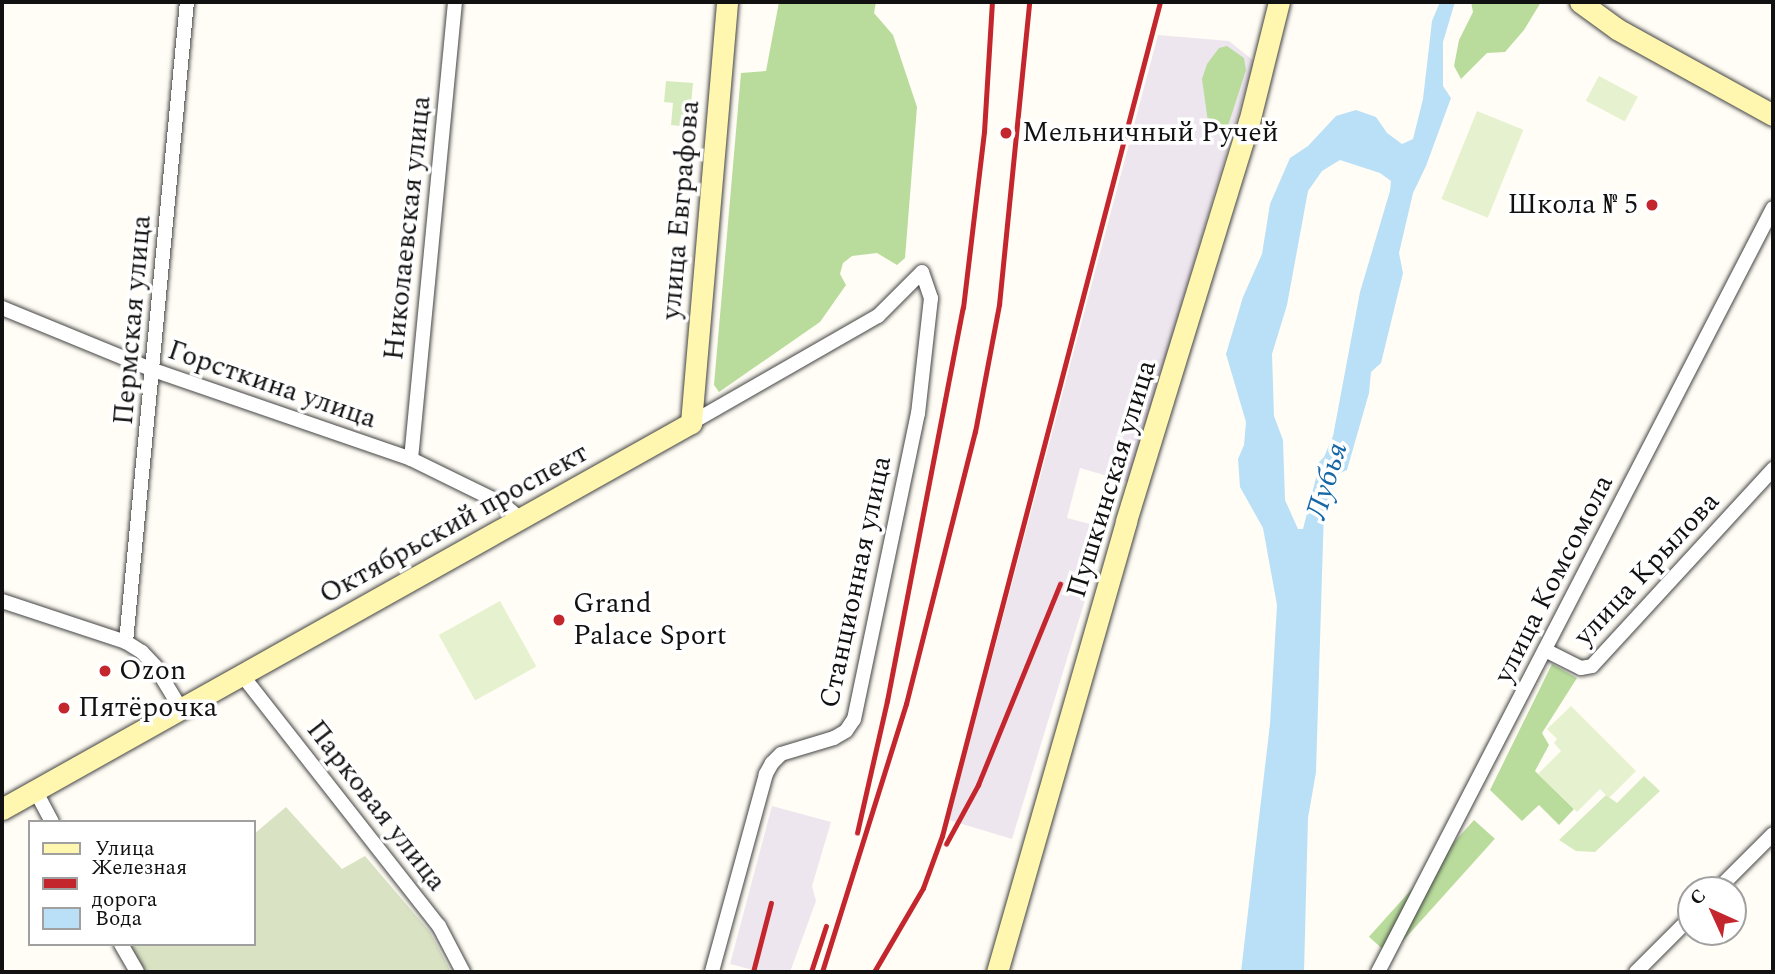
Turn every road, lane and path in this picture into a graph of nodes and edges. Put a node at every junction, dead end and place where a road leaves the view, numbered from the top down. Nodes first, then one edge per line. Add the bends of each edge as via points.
1 (187, 2) edge
2 (455, 2) edge
3 (727, 2) edge
4 (1279, 2) edge
5 (1580, 2) edge
6 (1773, 115) edge
7 (1773, 208) edge
8 (922, 271) joint
9 (2, 308) edge
10 (153, 370) junction
11 (691, 423) junction
12 (411, 459) junction
13 (1773, 469) edge
14 (520, 519) junction
15 (2, 601) edge
16 (126, 642) junction
17 (1545, 650) junction
18 (242, 675) junction
19 (181, 709) junction
20 (35, 790) junction
21 (2, 809) edge
22 (51, 820) edge
23 (1773, 834) edge
24 (1731, 876) edge
25 (1677, 931) edge
26 (122, 946) edge
27 (137, 972) edge
28 (463, 972) edge
29 (712, 972) edge
30 (997, 972) edge
31 (1378, 972) edge
32 (1636, 972) edge

1 - 10 street, Пермская улица
2 - 12 street, Николаевская улица
3 - 11 street, улица Евграфова
4 - 30 street, Пушкинская улица via 1245,135 1126,521
5 - 6 street via 1617,29
7 - 17 street, улица Комсомола
8 - 11 street, Октябрьский проспект via 878,316
8 - 29 street, Станционная улица via 931,298 918,413 854,719 834,738 781,754 765,774
9 - 10 street, Горсткина улица
10 - 12 street, Горсткина улица
10 - 16 street, Пермская улица
11 - 14 street, Октябрьский проспект
12 - 14 street, Горсткина улица via 503,504
13 - 17 street, улица Крылова via 1592,666 1581,668
14 - 18 street, Октябрьский проспект
15 - 16 street
16 - 19 street via 155,666
17 - 31 street, улица Комсомола
18 - 19 street, Октябрьский проспект
18 - 28 street, Парковая улица via 439,926
19 - 20 street, Октябрьский проспект
20 - 21 street, Октябрьский проспект
20 - 22 street
23 - 24 street
25 - 32 street
26 - 27 street

